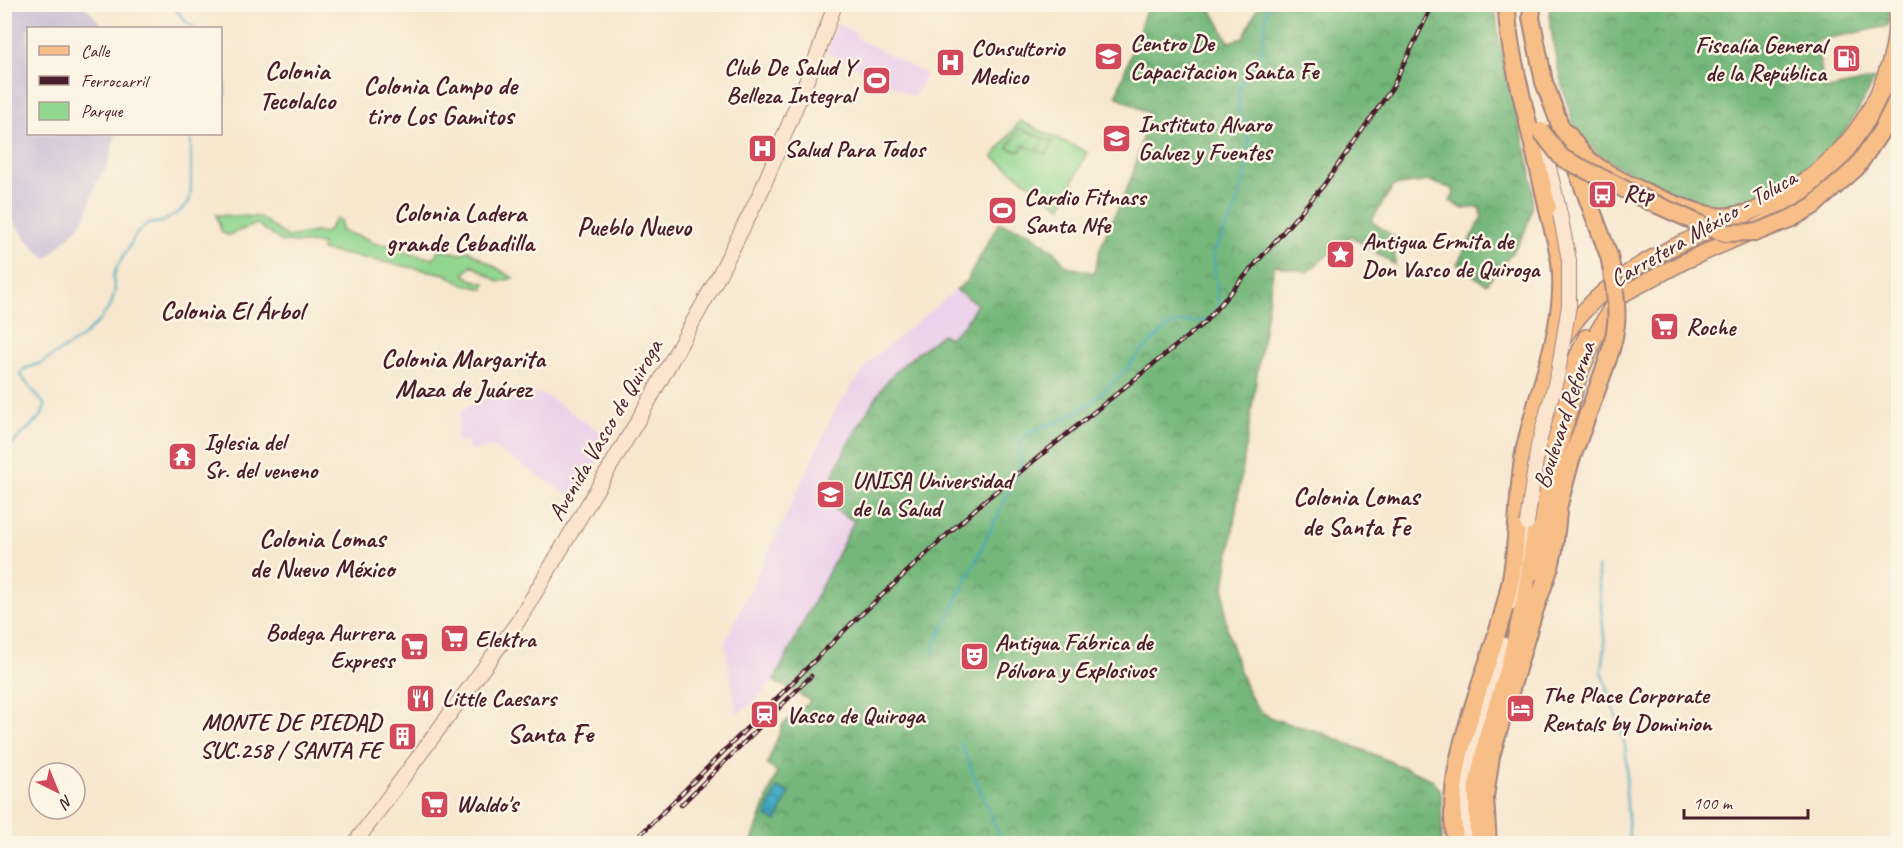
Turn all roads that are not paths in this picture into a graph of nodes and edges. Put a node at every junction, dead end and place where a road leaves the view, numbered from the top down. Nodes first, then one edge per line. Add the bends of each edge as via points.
1 (835, 4) edge
2 (1507, 4) edge
3 (1518, 4) edge
4 (1533, 4) edge
5 (1898, 4) edge
6 (1896, 45) edge
7 (1899, 77) edge
8 (1899, 98) edge
9 (1899, 113) edge
10 (1557, 120) junction
11 (1541, 131) junction
12 (1748, 213) junction
13 (1685, 261) junction
14 (1615, 301) junction
15 (1546, 373) junction
16 (1533, 615) junction
17 (354, 843) edge
18 (1455, 843) edge
19 (1466, 843) edge
20 (1478, 843) edge
21 (1488, 843) edge

1 - 17 main road, Avenida Vasco de Quiroga via 761,192 641,415 519,620
2 - 15 highway, Boulevard Reforma via 1512,51 1560,263 1559,306
3 - 11 highway via 1520,41
4 - 10 highway, Boulevard Reforma via 1531,17 1544,82
5 - 6 main road, Carretera México - Toluca
6 - 12 main road, Carretera México - Toluca via 1876,96 1842,148 1802,184
7 - 13 main road, Carretera México - Toluca via 1872,131 1838,171 1810,194 1744,235
8 - 11 highway, bridge via 1856,168 1813,206 1757,232 1726,233 1642,198 1562,158
9 - 13 main road via 1861,172 1821,207 1777,232 1704,260
10 - 12 highway via 1590,160 1618,178 1683,208 1717,217
10 - 16 highway, Boulevard Reforma, bridge via 1609,256 1618,303 1617,329 1571,460 1559,504 1550,567
11 - 19 main road, bridge via 1569,260 1569,304 1558,373 1538,446 1522,572 1465,778
12 - 15 main road, Carretera México - Toluca via 1658,254 1608,288 1573,324
13 - 14 main road, Carretera México - Toluca
14 - 16 main road, Carretera México - Toluca via 1579,376 1556,458
14 - 20 main road via 1587,334 1561,393 1548,443 1525,596 1476,789
15 - 18 highway, Boulevard Reforma via 1522,464 1514,566 1459,755 1453,817
16 - 21 highway, Boulevard Reforma via 1491,756 1485,797

